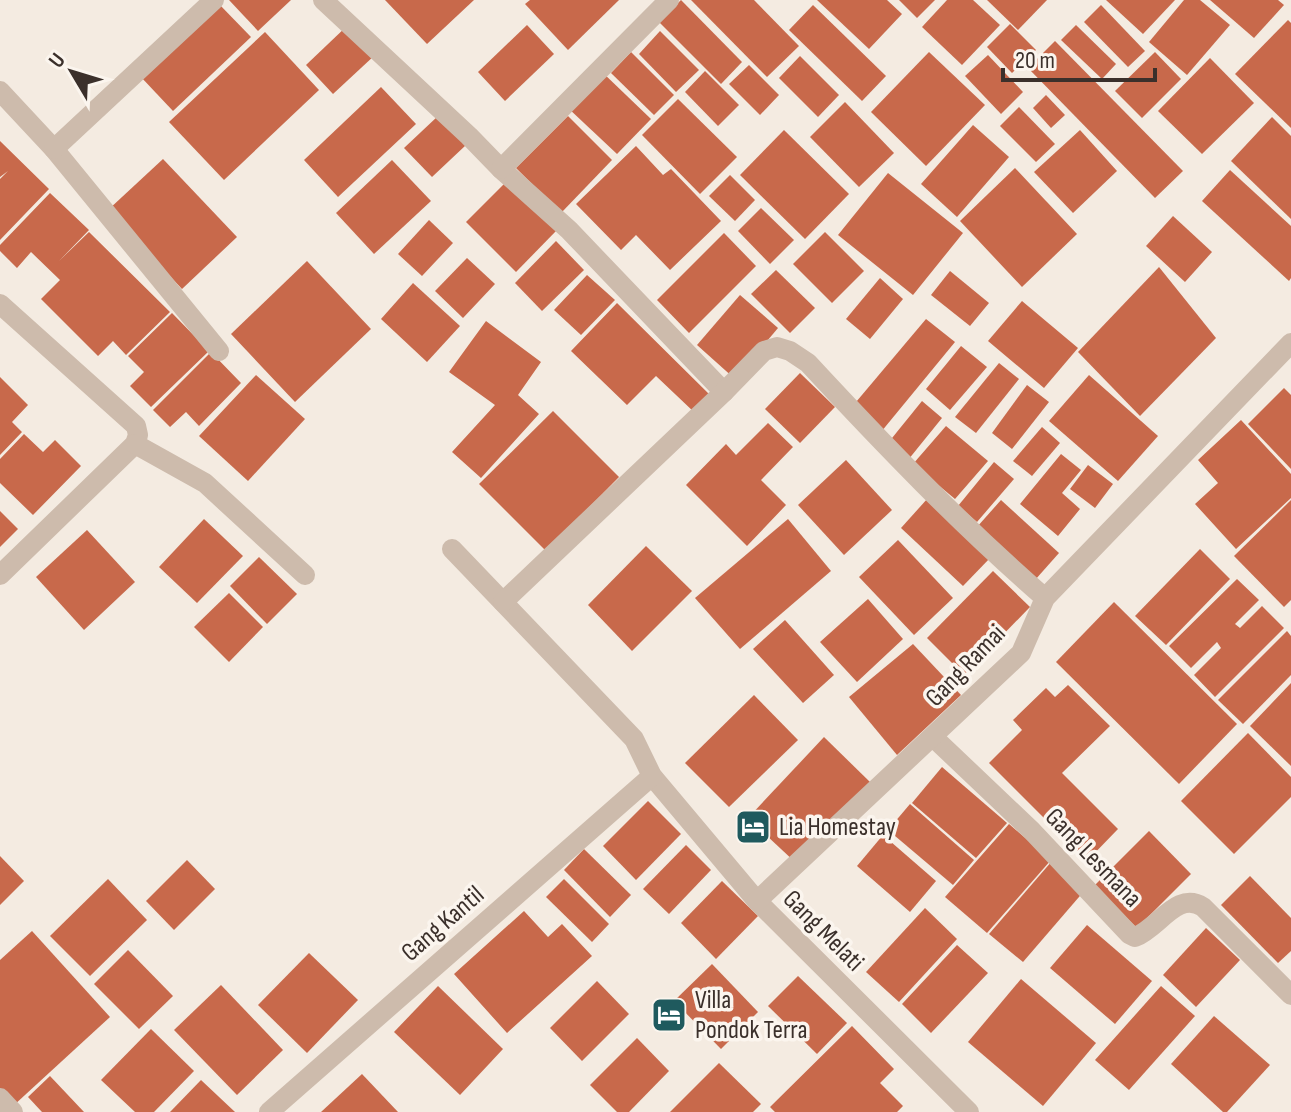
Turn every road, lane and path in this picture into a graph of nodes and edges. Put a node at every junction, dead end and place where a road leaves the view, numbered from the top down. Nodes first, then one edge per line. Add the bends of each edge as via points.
1 (214, 0) edge
2 (323, 0) edge
3 (669, 0) edge
4 (0, 91) edge
5 (54, 149) junction
6 (501, 169) junction
7 (0, 304) edge
8 (1291, 343) edge
9 (219, 351) dead end
10 (724, 392) junction
11 (135, 444) junction
12 (452, 549) dead end
13 (0, 575) edge
14 (305, 575) dead end
15 (1045, 598) junction
16 (503, 602) junction
17 (933, 737) junction
18 (652, 776) junction
19 (757, 901) junction
20 (1291, 995) edge
21 (0, 1098) edge
22 (13, 1112) edge
23 (269, 1112) edge
24 (969, 1112) edge

1 - 5 street
2 - 6 street
3 - 6 street
4 - 5 street
5 - 9 street
6 - 10 street via 569,230
7 - 11 street via 136,426
8 - 15 street, Gang Ramai
10 - 15 street via 764,351 790,351
10 - 16 street
11 - 13 street
11 - 14 street via 205,483
12 - 16 street, Gang Melati
15 - 17 street, Gang Ramai via 1021,653
16 - 18 street, Gang Melati via 634,739
17 - 19 street, Gang Ramai
17 - 20 street, Gang Lesmana via 1129,934 1143,934 1184,901 1194,901
18 - 19 street, Gang Melati
18 - 23 street, Gang Kantil
19 - 24 street, Gang Melati
21 - 22 street

